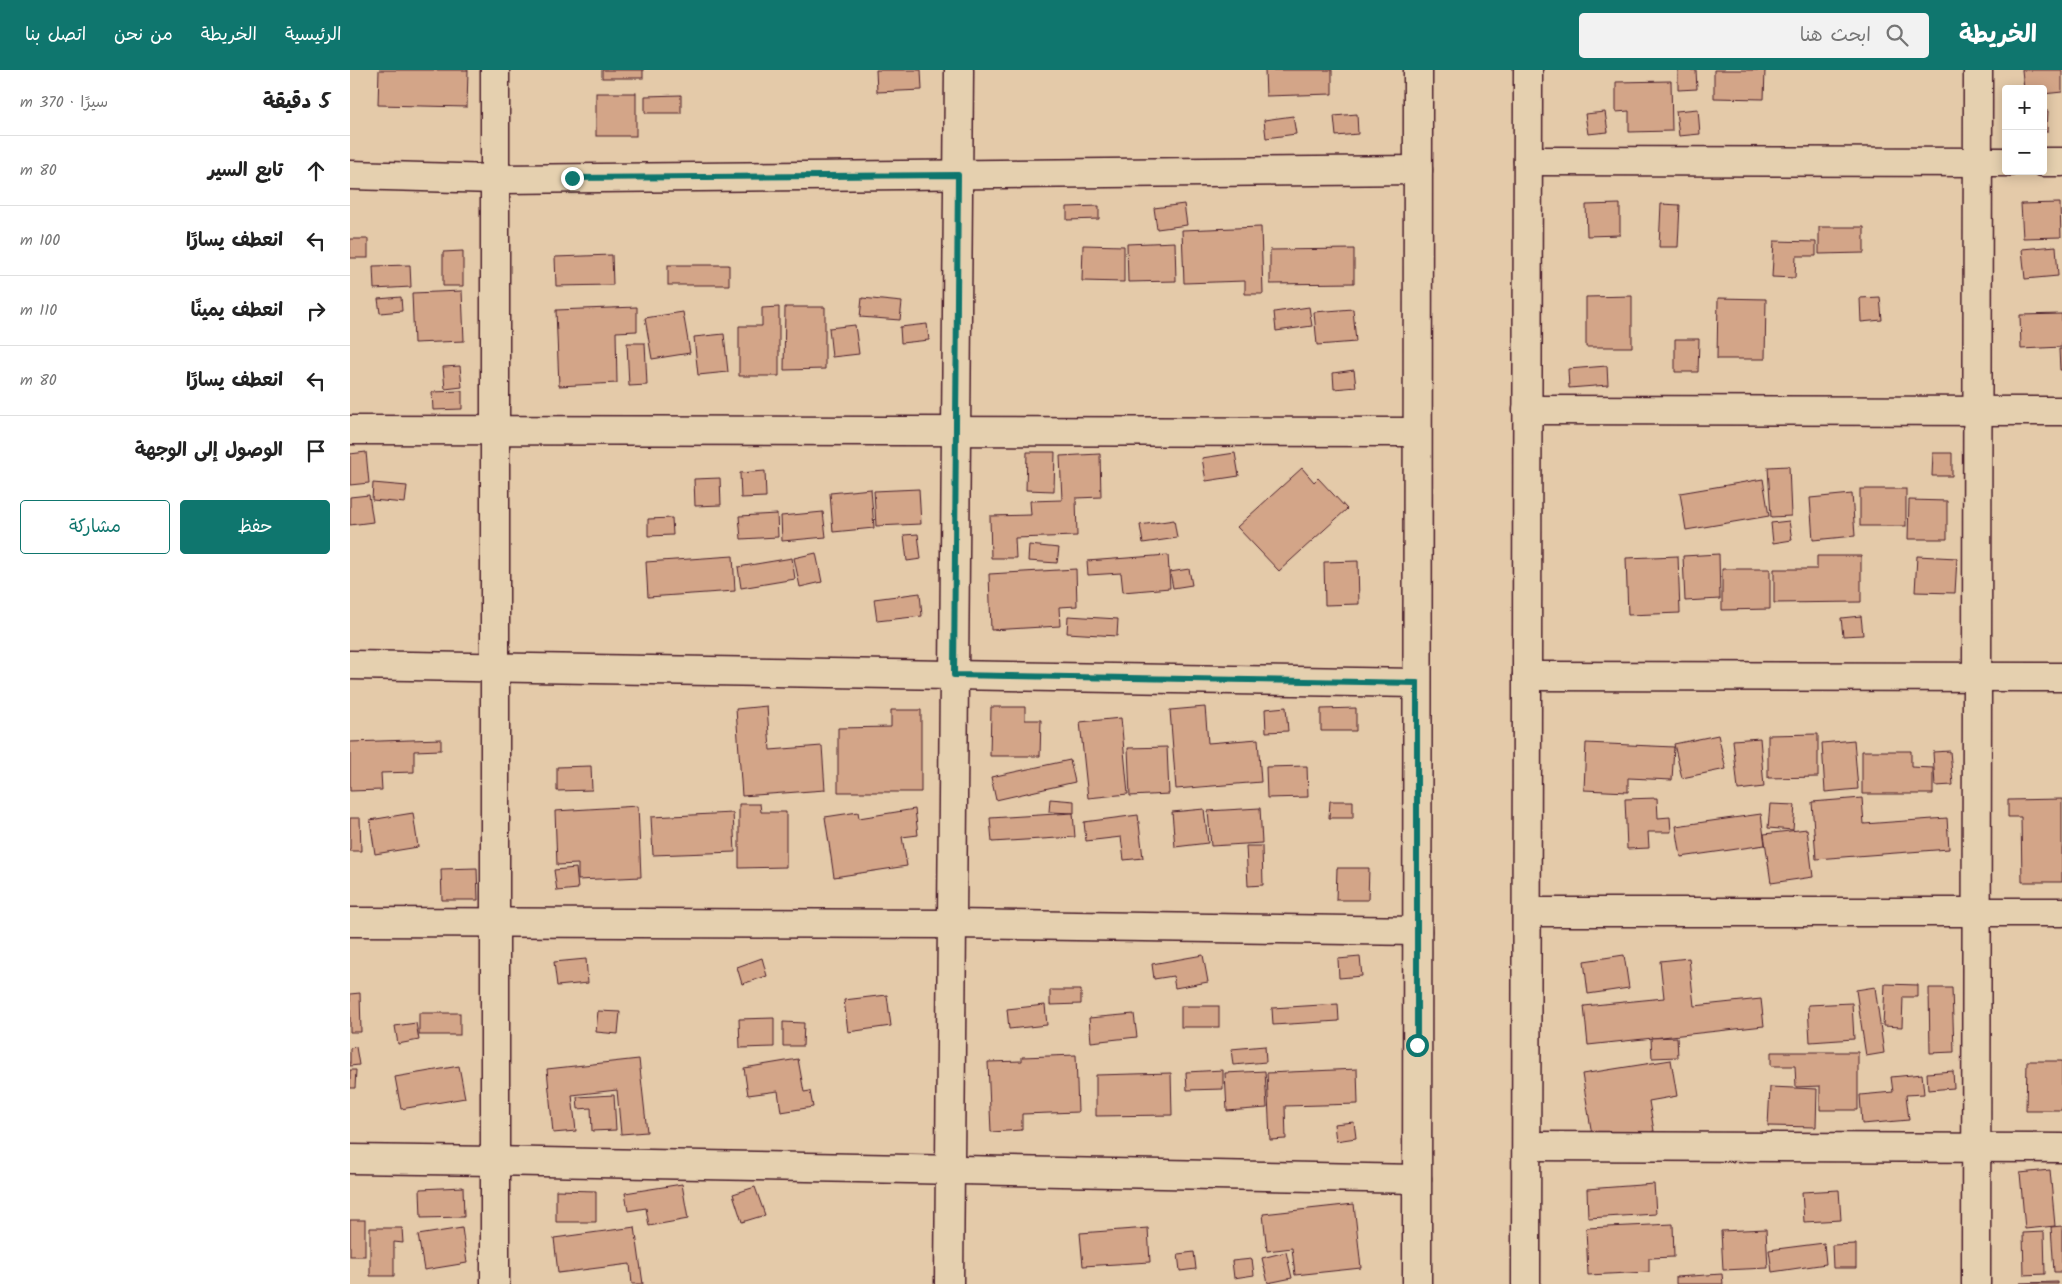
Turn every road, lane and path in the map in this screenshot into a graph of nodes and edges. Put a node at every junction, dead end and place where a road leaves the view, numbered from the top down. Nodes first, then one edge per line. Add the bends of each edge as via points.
1 (495, 70) edge
2 (959, 70) edge
3 (1418, 70) edge
4 (1528, 70) edge
5 (1978, 70) edge
6 (1528, 161) junction
7 (1978, 162) junction
8 (2002, 162) edge
9 (2047, 162) edge
10 (2062, 162) edge
11 (1418, 170) junction
12 (350, 175) edge
13 (958, 175) junction
14 (495, 179) junction
15 (1527, 410) junction
16 (1977, 411) junction
17 (2062, 411) edge
18 (350, 430) edge
19 (495, 430) junction
20 (956, 431) junction
21 (1418, 432) junction
22 (350, 665) edge
23 (495, 667) junction
24 (954, 675) junction
25 (1527, 676) junction
26 (1977, 677) junction
27 (2062, 677) edge
28 (1417, 683) junction
29 (1526, 912) junction
30 (1977, 912) junction
31 (2062, 912) edge
32 (350, 922) edge
33 (495, 923) junction
34 (951, 924) junction
35 (1417, 931) junction
36 (1527, 1146) junction
37 (1976, 1148) junction
38 (2062, 1148) edge
39 (350, 1159) edge
40 (495, 1160) junction
41 (950, 1170) junction
42 (1417, 1179) junction
43 (495, 1284) edge
44 (949, 1284) edge
45 (1417, 1284) edge
46 (1526, 1284) edge
47 (1976, 1284) edge

1 - 14 street
2 - 13 street
3 - 11 street
4 - 6 street
5 - 7 street
6 - 7 street
6 - 15 street
7 - 8 street
7 - 16 street
9 - 10 street
11 - 13 street
11 - 21 street
12 - 14 street
13 - 14 street
13 - 20 street
14 - 19 street
15 - 16 street
15 - 25 street
16 - 17 street
16 - 26 street
18 - 19 street
19 - 20 street
19 - 23 street
20 - 21 street
20 - 24 street
21 - 28 street
22 - 23 street
23 - 24 street
23 - 33 street
24 - 28 street
24 - 34 street
25 - 26 street
25 - 29 street
26 - 27 street
26 - 30 street
28 - 35 street
29 - 30 street
29 - 36 street
30 - 31 street
30 - 37 street
32 - 33 street
33 - 34 street
33 - 40 street
34 - 35 street
34 - 41 street
35 - 42 street
36 - 37 street
36 - 46 street
37 - 38 street
37 - 47 street
39 - 40 street
40 - 41 street
40 - 43 street
41 - 42 street
41 - 44 street
42 - 45 street

